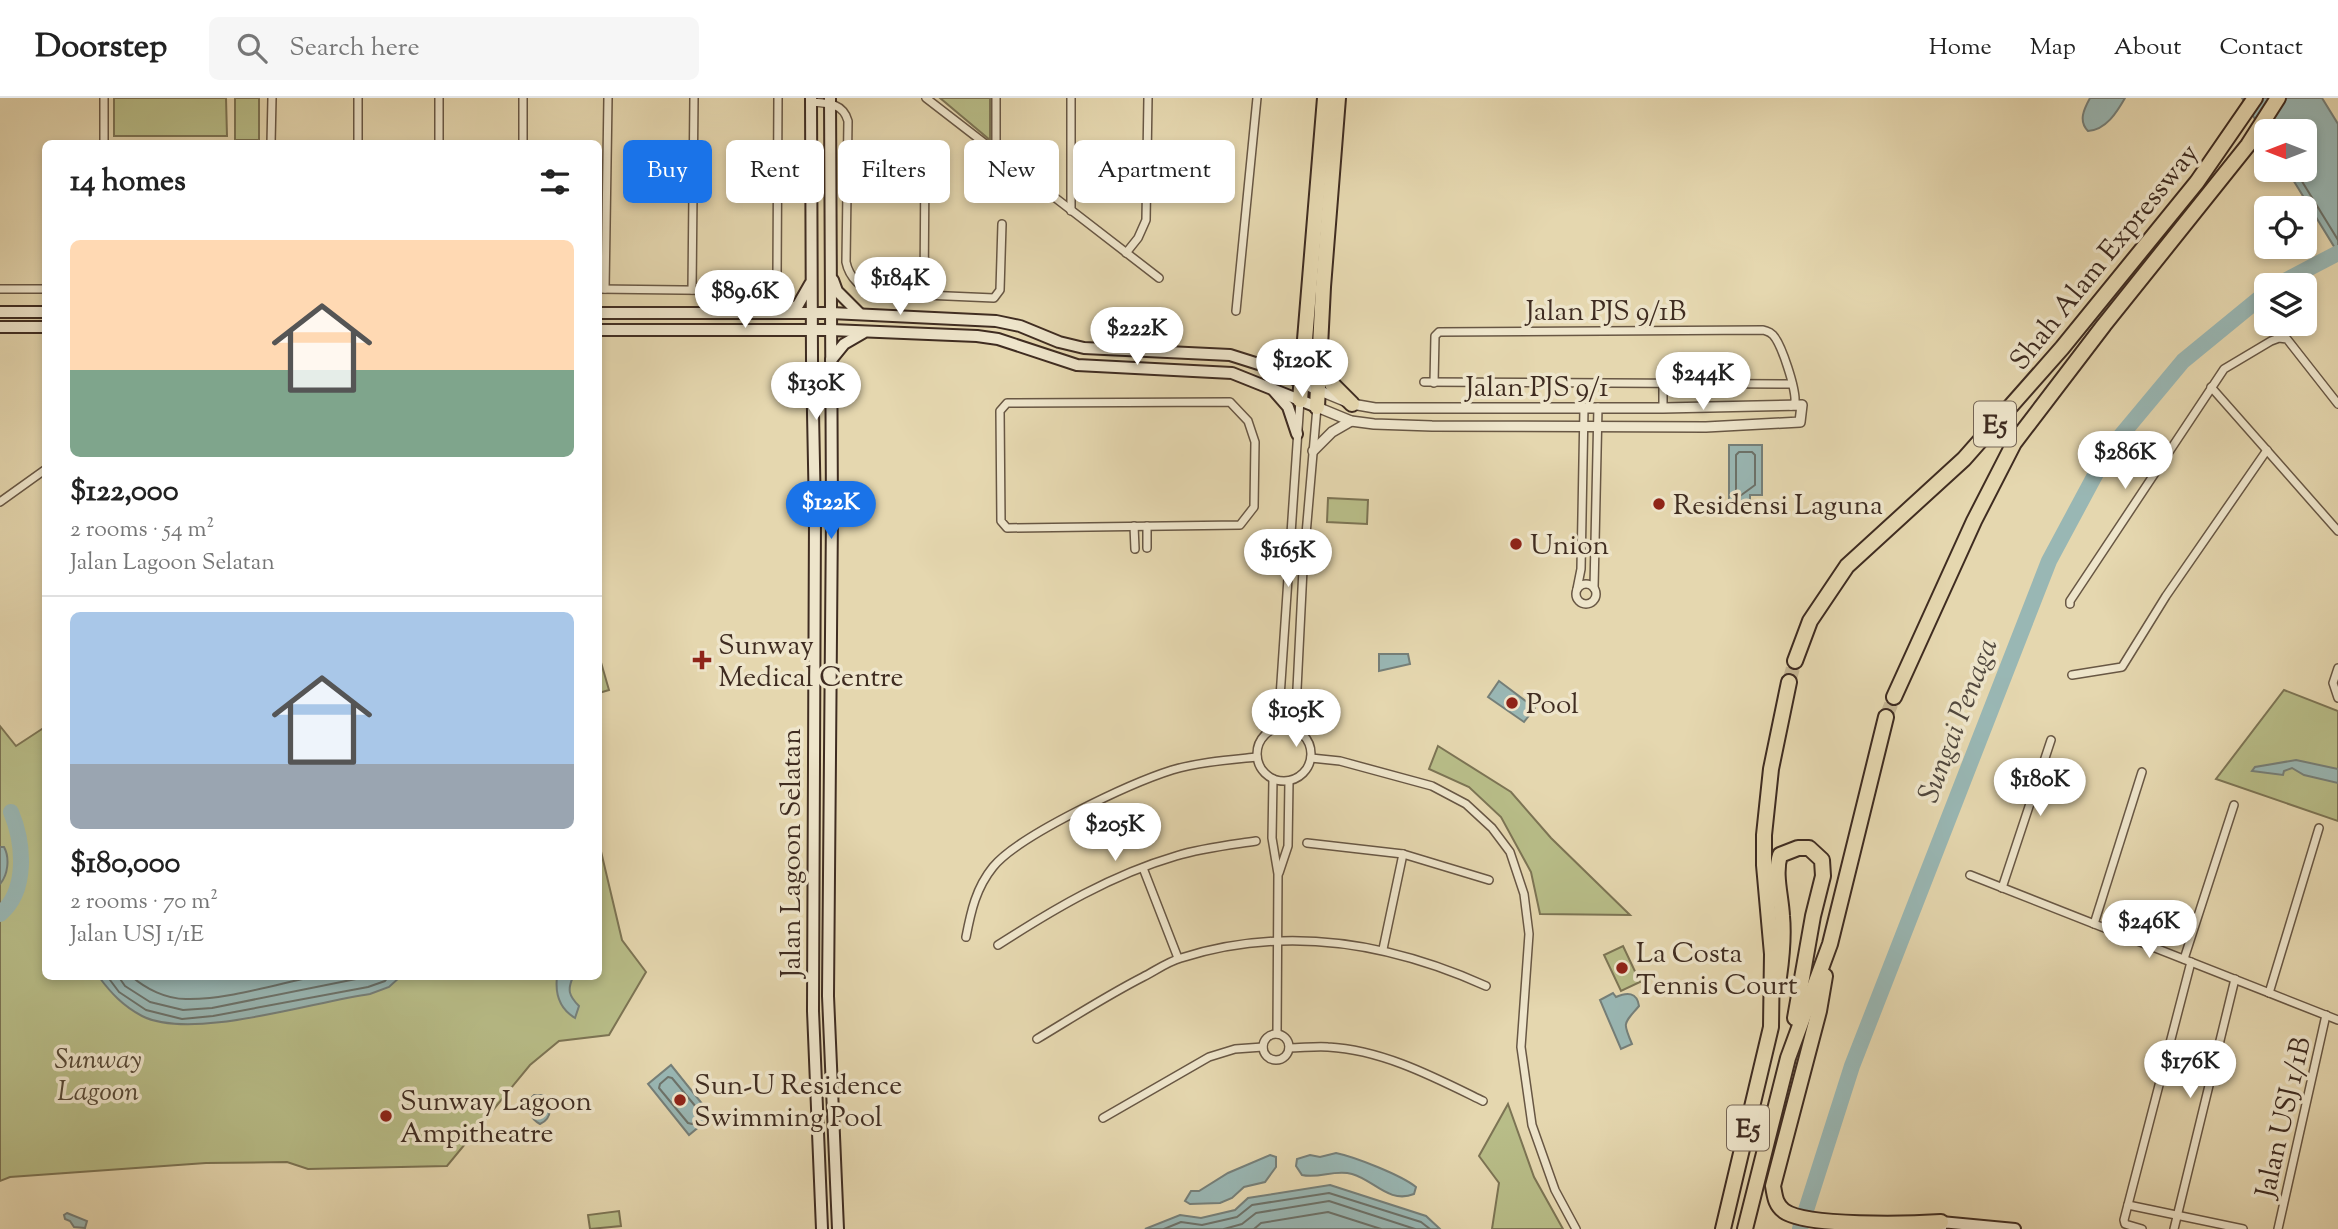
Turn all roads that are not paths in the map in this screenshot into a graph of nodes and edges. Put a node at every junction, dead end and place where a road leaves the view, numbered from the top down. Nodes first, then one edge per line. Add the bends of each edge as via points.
1 (104, 98) edge
2 (272, 98) edge
3 (358, 98) edge
4 (439, 98) edge
5 (523, 98) edge
6 (608, 98) edge
7 (694, 98) edge
8 (778, 98) edge
9 (926, 98) edge
10 (996, 98) edge
11 (1071, 98) edge
12 (1147, 98) edge
13 (1257, 98) edge
14 (1325, 98) edge
15 (1338, 98) edge
16 (2255, 98) edge
17 (2278, 98) edge
18 (811, 100) edge
19 (830, 101) edge
20 (104, 140) edge
21 (271, 140) edge
22 (358, 140) edge
23 (439, 140) edge
24 (523, 140) edge
25 (978, 140) edge
26 (996, 140) edge
27 (1059, 202) edge
28 (925, 203) edge
29 (1071, 211) junction
30 (1002, 224) dead end
31 (1126, 253) junction
32 (830, 274) junction
33 (1159, 278) dead end
34 (811, 280) junction
35 (0, 289) edge
36 (42, 289) edge
37 (602, 289) edge
38 (692, 290) junction
39 (924, 294) junction
40 (1236, 311) dead end
41 (0, 312) edge
42 (42, 312) edge
43 (602, 313) edge
44 (831, 313) junction
45 (860, 313) junction
46 (783, 314) junction
47 (812, 314) junction
48 (0, 327) edge
49 (42, 327) edge
50 (602, 330) edge
51 (784, 330) junction
52 (812, 330) junction
53 (831, 330) junction
54 (866, 332) junction
55 (1306, 342) junction
56 (1320, 356) junction
57 (831, 360) junction
58 (812, 361) junction
59 (1268, 367) junction
60 (1301, 382) junction
61 (1424, 383) dead end
62 (1434, 383) junction
63 (1663, 383) junction
64 (1792, 384) junction
65 (1269, 387) junction
66 (2211, 387) junction
67 (1318, 390) junction
68 (1300, 400) junction
69 (1352, 404) junction
70 (2338, 404) edge
71 (1791, 406) junction
72 (1317, 407) junction
73 (1598, 407) junction
74 (1584, 408) junction
75 (1663, 408) junction
76 (1351, 421) junction
77 (1584, 427) junction
78 (1597, 427) junction
79 (1297, 434) junction
80 (2266, 450) junction
81 (1313, 451) junction
82 (42, 471) edge
83 (0, 502) edge
84 (1134, 526) junction
85 (1147, 526) junction
86 (2338, 531) edge
87 (1147, 548) dead end
88 (1135, 549) dead end
89 (1594, 588) junction
90 (1577, 589) junction
91 (2070, 604) dead end
92 (1795, 661) tunnel mouth
93 (2338, 668) edge
94 (2072, 675) dead end
95 (1789, 682) tunnel mouth
96 (1894, 697) tunnel mouth
97 (2338, 698) edge
98 (1886, 717) tunnel mouth
99 (1278, 727) junction
100 (1295, 729) junction
101 (2051, 740) dead end
102 (1257, 757) junction
103 (1311, 758) junction
104 (2142, 772) dead end
105 (1273, 779) junction
106 (1289, 781) junction
107 (2234, 805) dead end
108 (2319, 828) dead end
109 (1256, 841) dead end
110 (1307, 843) dead end
111 (1403, 854) junction
112 (1143, 868) junction
113 (1278, 874) junction
114 (1970, 875) dead end
115 (1489, 880) dead end
116 (2002, 888) junction
117 (2094, 924) junction
118 (966, 937) dead end
119 (1278, 941) junction
120 (1830, 944) junction
121 (998, 945) dead end
122 (1383, 949) junction
123 (1178, 958) junction
124 (2187, 961) junction
125 (2235, 979) junction
126 (1486, 986) dead end
127 (2269, 993) junction
128 (2326, 1015) junction
129 (2338, 1020) edge
130 (1771, 1027) junction
131 (1277, 1034) junction
132 (1037, 1040) dead end
133 (1263, 1047) junction
134 (1289, 1048) junction
135 (1788, 1058) junction
136 (1483, 1101) dead end
137 (1103, 1118) dead end
138 (2128, 1205) junction
139 (2178, 1216) junction
140 (1948, 1226) edge
141 (822, 1229) edge
142 (838, 1229) edge
143 (1576, 1229) edge
144 (1723, 1229) edge
145 (1745, 1229) edge
146 (2015, 1229) edge
147 (2142, 1229) edge
148 (2174, 1229) edge
149 (2243, 1229) edge
150 (2278, 1229) edge

1 - 20 street
2 - 21 street
3 - 22 street
4 - 23 street
5 - 24 street
6 - 37 street
7 - 38 street
8 - 38 street via 774,286 765,291
9 - 25 street
10 - 26 street
11 - 29 street
12 - 31 street via 1146,220
13 - 40 street
14 - 55 highway
15 - 56 highway
16 - 92 highway, Shah Alam Expressway / E5 via 2197,182 2062,348 1964,459 1847,566 1810,621
17 - 96 highway, Shah Alam Expressway / E5 via 2248,145 2014,443
18 - 19 street
18 - 34 main road, Jalan Lagoon Selatan
19 - 32 main road, Jalan Lagoon Selatan
19 - 39 street via 848,121 850,276 870,292
27 - 29 street
28 - 39 street
29 - 31 street
30 - 39 street via 998,295
31 - 33 street
32 - 44 main road, Jalan Lagoon Selatan
32 - 45 main road via 837,291
34 - 46 main road via 798,305
34 - 47 main road, Jalan Lagoon Selatan
35 - 36 street
37 - 38 street
41 - 42 main road
43 - 46 main road
44 - 45 main road
44 - 47 main road
44 - 53 main road, Jalan Lagoon Selatan
45 - 59 main road via 1009,322 1084,348 1230,355
46 - 47 main road
47 - 52 main road, Jalan Lagoon Selatan
48 - 49 main road
50 - 51 main road
51 - 52 main road
51 - 58 main road via 802,340
52 - 53 main road
52 - 58 main road, Jalan Lagoon Selatan
53 - 54 main road
53 - 57 main road, Jalan Lagoon Selatan
54 - 57 main road via 844,344
54 - 65 main road via 977,336 1077,365 1219,371
55 - 59 highway via 1290,358
55 - 60 highway
56 - 67 highway
56 - 69 highway via 1332,384
57 - 142 main road, Jalan Lagoon Selatan via 828,1021
58 - 141 main road, Jalan Lagoon Selatan via 813,1012
59 - 60 main road
60 - 67 main road
60 - 68 highway
61 - 62 street
62 - 63 street
62 - 64 street, Jalan PJS 9/1B via 1434,336 1439,332 1752,330 1768,331 1775,337
63 - 64 street
63 - 75 street
64 - 71 street via 1795,402
65 - 68 main road
65 - 79 main road via 1289,407
66 - 70 street via 2224,369 2271,341 2287,339
66 - 80 street
66 - 91 street
67 - 69 street, Jalan PJS 9/1
67 - 72 highway
68 - 72 main road
68 - 79 street
69 - 74 street, Jalan PJS 9/1 via 1412,409
71 - 75 street, Jalan PJS 9/1
71 - 78 street, Jalan PJS 9/1 via 1802,405 1800,422
72 - 76 street, Jalan PJS 9/1
72 - 81 street
73 - 74 street, Jalan PJS 9/1
73 - 75 street, Jalan PJS 9/1
73 - 78 street
74 - 77 street
76 - 77 street, Jalan PJS 9/1 via 1444,427
76 - 81 street
77 - 78 street, Jalan PJS 9/1
77 - 90 street
78 - 89 street
79 - 99 street
80 - 86 street
80 - 94 street via 2122,667
81 - 100 street
82 - 83 street
84 - 85 street
84 - 85 street via 1007,528 1001,521 1000,411 1007,403 1230,402 1248,421 1255,442 1254,506 1240,525
84 - 88 street
85 - 87 street
89 - 90 street via 1585,584
89 - 90 street via 1593,600 1585,604 1577,599
93 - 97 street via 2333,683
95 - 130 highway, E5 via 1771,768 1764,835 1772,954
98 - 120 highway, E5
99 - 100 street
99 - 102 street via 1265,735
100 - 103 street via 1306,738
101 - 116 street
102 - 105 street via 1262,770
102 - 118 street via 1172,770 1047,828 990,870 972,905
103 - 106 street via 1304,773
103 - 143 street via 1340,761 1432,786 1466,804 1510,852 1524,894 1529,934 1521,1047 1532,1125 1555,1190
104 - 117 street
105 - 106 street
105 - 113 street via 1272,838
106 - 113 street via 1288,845
107 - 124 street
108 - 127 street
109 - 112 street via 1177,855
110 - 111 street
111 - 115 street
111 - 122 street
112 - 121 street via 1062,904
112 - 123 street
113 - 119 street
114 - 116 street
116 - 117 street
117 - 124 street
119 - 122 street
119 - 123 street
119 - 131 street
120 - 135 highway, E5
120 - 140 highway via 1819,1010 1773,1186 1776,1202 1794,1215 1824,1221
122 - 126 street
123 - 132 street
124 - 125 street
124 - 138 street
125 - 127 street
125 - 139 street
127 - 128 street
128 - 129 street
128 - 150 street, Jalan USJ 1/1B
130 - 135 highway via 1783,951 1777,865 1787,850 1809,848 1822,860 1823,876
130 - 144 highway, E5
131 - 133 street via 1268,1037
131 - 134 street via 1286,1038
133 - 134 street via 1268,1057 1277,1060
133 - 137 street via 1209,1057
134 - 136 street via 1369,1053 1419,1070
135 - 145 highway, E5
138 - 139 street
138 - 147 street via 2125,1224
139 - 148 street
139 - 149 street
140 - 146 main road

